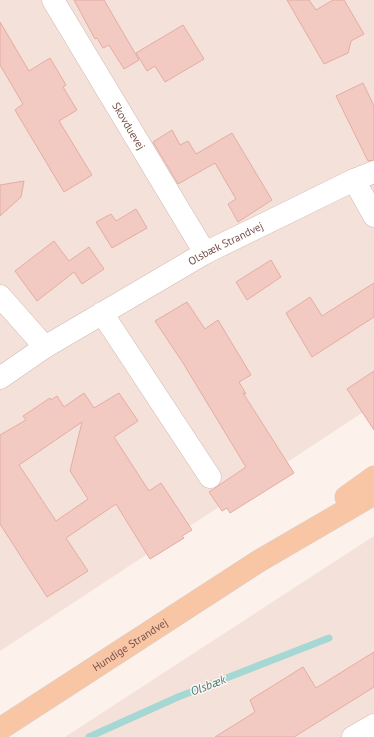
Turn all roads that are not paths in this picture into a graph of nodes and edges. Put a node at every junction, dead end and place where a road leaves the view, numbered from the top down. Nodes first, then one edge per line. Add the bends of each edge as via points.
1 (53, 0) edge
2 (374, 172) edge
3 (354, 180) junction
4 (374, 216) edge
5 (204, 253) junction
6 (0, 296) edge
7 (102, 313) junction
8 (45, 347) junction
9 (0, 378) edge
10 (210, 477) dead end
11 (374, 477) edge
12 (374, 494) edge
13 (259, 561) junction
14 (374, 725) edge
15 (0, 729) edge
16 (353, 737) edge

1 - 5 street, Skovduevej
2 - 3 street, Olsbæk Strandvej
3 - 4 street
3 - 5 street, Olsbæk Strandvej
5 - 7 street, Olsbæk Strandvej
6 - 8 street
7 - 8 street, Olsbæk Strandvej
7 - 10 street
8 - 9 street, Olsbæk Strandvej
11 - 13 main road, Hundige Strandvej
12 - 13 main road, Hundige Strandvej
13 - 15 main road, Hundige Strandvej
14 - 16 street

